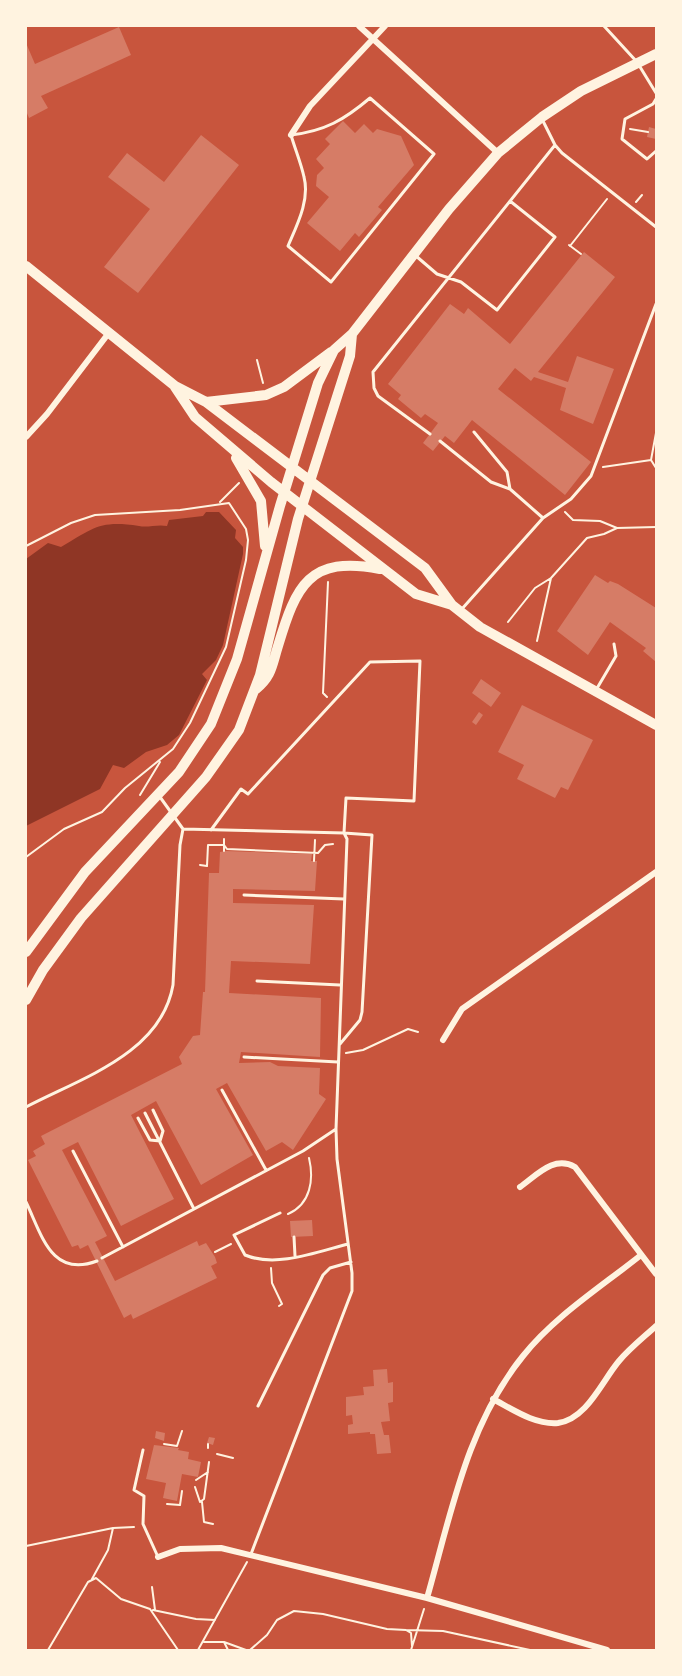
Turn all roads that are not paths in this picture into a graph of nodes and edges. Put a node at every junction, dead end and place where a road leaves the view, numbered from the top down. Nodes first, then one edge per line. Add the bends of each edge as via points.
1 (359, 26) edge
2 (385, 26) edge
3 (604, 26) edge
4 (373, 39) junction
5 (657, 54) edge
6 (638, 62) junction
7 (657, 93) edge
8 (657, 99) edge
9 (542, 117) junction
10 (291, 135) junction
11 (555, 145) junction
12 (657, 152) edge
13 (498, 153) junction
14 (510, 201) junction
15 (657, 227) edge
16 (414, 254) junction
17 (26, 266) edge
18 (448, 278) junction
19 (657, 304) edge
20 (108, 334) junction
21 (352, 334) junction
22 (334, 350) junction
23 (175, 386) junction
24 (206, 402) junction
25 (474, 432) dead end
26 (430, 434) dead end
27 (26, 437) edge
28 (440, 441) dead end
29 (229, 448) junction
30 (292, 467) junction
31 (312, 482) junction
32 (510, 489) junction
33 (285, 492) junction
34 (303, 506) junction
35 (543, 518) junction
36 (266, 555) junction
37 (383, 570) junction
38 (456, 608) junction
39 (614, 644) dead end
40 (256, 690) junction
41 (596, 691) junction
42 (657, 725) edge
43 (159, 795) junction
44 (172, 814) junction
45 (183, 829) junction
46 (211, 830) junction
47 (344, 833) junction
48 (657, 872) edge
49 (244, 896) dead end
50 (344, 899) junction
51 (26, 952) edge
52 (257, 981) dead end
53 (340, 985) junction
54 (26, 1000) edge
55 (443, 1040) dead end
56 (339, 1046) junction
57 (244, 1057) dead end
58 (338, 1062) junction
59 (222, 1090) dead end
60 (26, 1107) edge
61 (153, 1110) dead end
62 (146, 1113) dead end
63 (138, 1118) dead end
64 (336, 1129) junction
65 (160, 1140) junction
66 (73, 1151) dead end
67 (266, 1170) junction
68 (520, 1187) dead end
69 (26, 1202) edge
70 (194, 1209) junction
71 (280, 1213) road end
72 (294, 1237) dead end
73 (348, 1245) junction
74 (123, 1247) junction
75 (642, 1255) junction
76 (295, 1257) junction
77 (102, 1258) dead end
78 (97, 1261) dead end
79 (351, 1262) junction
80 (657, 1274) edge
81 (657, 1326) edge
82 (493, 1399) junction
83 (258, 1406) dead end
84 (143, 1450) dead end
85 (251, 1554) junction
86 (158, 1557) joint
87 (427, 1598) junction
88 (607, 1650) edge

1 - 4 street
2 - 4 street
3 - 6 lane
4 - 10 street via 310,106
4 - 13 street
5 - 6 main road
6 - 7 lane
6 - 9 main road via 581,91
8 - 12 lane via 625,118 622,139 647,159
9 - 11 lane
9 - 13 main road
10 - 10 lane via 306,190 288,246 331,282 434,154 370,98 318,132
11 - 14 lane
11 - 15 lane
13 - 16 main road
14 - 18 lane
14 - 18 lane via 555,237 497,310 461,282
16 - 18 lane via 437,274
16 - 21 main road
17 - 20 main road
18 - 26 lane via 373,372 378,396
19 - 35 lane via 597,467 579,491
20 - 23 main road
20 - 27 street
21 - 22 main road
21 - 31 main road via 350,356
22 - 24 main road via 284,387 266,395
22 - 30 main road via 318,382
23 - 24 main road
23 - 29 main road via 195,417
24 - 30 main road
25 - 32 lane via 507,472
28 - 32 lane via 491,482
29 - 33 main road
29 - 36 main road via 261,501
30 - 31 main road
30 - 33 main road
31 - 34 main road
31 - 38 main road via 425,568
32 - 35 lane
33 - 34 main road
33 - 36 main road
34 - 37 main road
34 - 40 main road
35 - 38 lane
36 - 43 main road via 225,694 197,748
37 - 38 main road via 416,594
37 - 40 main road via 337,567 309,579 294,596 269,678
38 - 41 main road via 520,651
39 - 41 lane via 616,656
40 - 44 main road via 229,745
41 - 42 main road
43 - 44 lane
43 - 51 main road via 85,872
44 - 45 lane
44 - 54 main road via 81,918
45 - 46 lane
45 - 60 lane via 172,985 162,1017 134,1050
46 - 47 lane
46 - 47 lane via 241,789 248,794 370,662 420,661 414,801 346,798
47 - 50 lane
47 - 56 lane via 372,835 362,1012
48 - 55 street via 462,1009
49 - 50 lane
50 - 53 lane
52 - 53 lane
53 - 56 lane
56 - 58 lane
57 - 58 lane
58 - 64 lane
59 - 67 lane
61 - 65 lane via 163,1131
62 - 65 lane
63 - 65 lane via 150,1140
64 - 67 lane
64 - 73 lane
65 - 70 lane
66 - 74 lane
67 - 70 lane
68 - 75 street via 552,1164 568,1163 582,1175
69 - 78 lane via 61,1263 77,1266
70 - 74 lane
71 - 76 lane via 234,1235 245,1255 254,1259
72 - 76 lane
73 - 76 lane
73 - 79 lane
74 - 77 lane
75 - 80 street
75 - 82 street via 539,1338
79 - 83 lane via 330,1268 323,1275
79 - 85 lane via 349,1304
81 - 82 street via 619,1361 583,1409 567,1420 538,1421
82 - 87 street via 465,1464
84 - 86 lane via 134,1490 144,1496 143,1524
85 - 86 street via 198,1546
85 - 87 street
87 - 88 street

